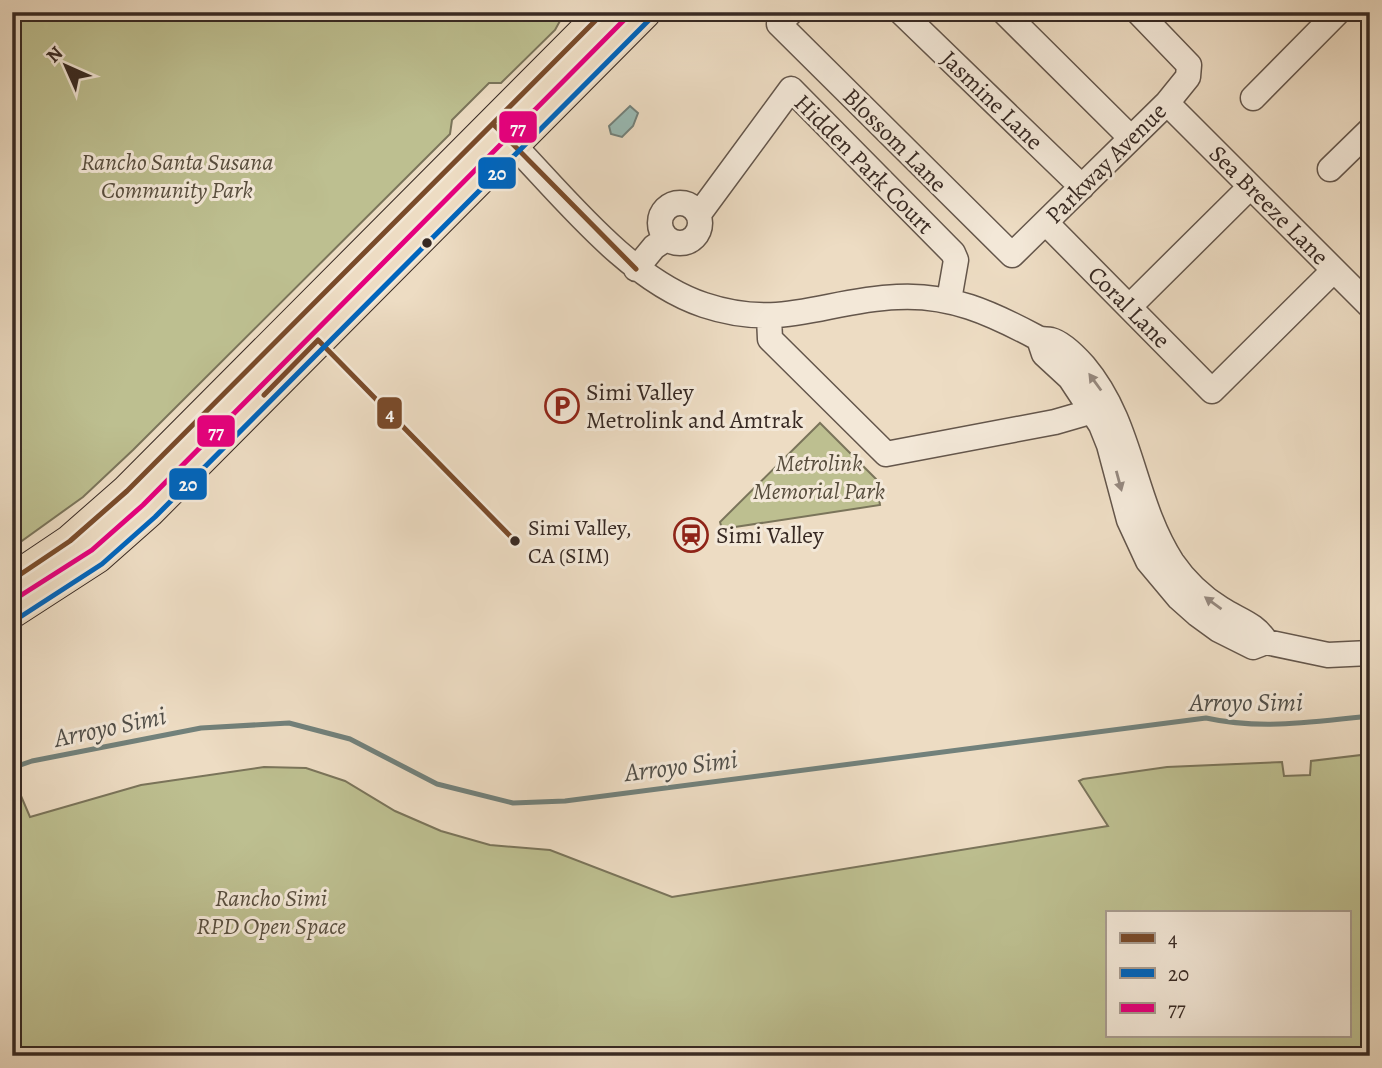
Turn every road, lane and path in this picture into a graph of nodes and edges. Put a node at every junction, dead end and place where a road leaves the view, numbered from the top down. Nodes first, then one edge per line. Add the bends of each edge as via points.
1 (604, 12) edge
2 (645, 12) edge
3 (901, 12) edge
4 (1004, 12) edge
5 (1138, 12) edge
6 (1338, 12) edge
7 (785, 18) edge
8 (1253, 98) dead end
9 (1167, 103) junction
10 (1370, 130) edge
11 (503, 134) junction
12 (1130, 137) junction
13 (1330, 169) dead end
14 (1082, 187) junction
15 (1250, 187) junction
16 (1046, 223) junction
17 (1012, 255) joint
18 (636, 269) junction
19 (1334, 270) junction
20 (949, 300) junction
21 (1370, 306) edge
22 (1129, 307) junction
23 (769, 317) junction
24 (1039, 339) junction
25 (1093, 411) junction
26 (12, 580) edge
27 (12, 612) edge
28 (1266, 642) junction
29 (1370, 653) edge

1 - 11 main road
2 - 11 main road
3 - 14 street, Jasmine Lane
4 - 12 street
5 - 9 street, Parkway Avenue via 1189,65 1188,77
6 - 8 street
7 - 17 street, Blossom Lane
9 - 12 street, Parkway Avenue
9 - 15 street, Sea Breeze Lane
10 - 13 street
11 - 18 street
11 - 26 main road via 127,491 70,541
11 - 27 main road via 149,511 96,557
12 - 14 street, Parkway Avenue
14 - 16 street, Parkway Avenue
15 - 19 street, Sea Breeze Lane
15 - 22 street
16 - 17 street, Parkway Avenue
16 - 22 street, Coral Lane
18 - 20 street, Hidden Park Court via 653,247 666,239 660,221 671,205 690,205 699,214 791,89 953,253 956,260
18 - 23 street via 704,305
19 - 21 street, Sea Breeze Lane
19 - 22 street, Coral Lane via 1212,391
20 - 23 street via 897,296
20 - 24 street via 995,315
23 - 25 street via 770,339 886,454
24 - 25 street via 1044,354 1070,378
28 -> 24 street via 1259,629 1205,598 1176,568 1156,537 1127,442 1106,398 1068,351 1054,340
25 -> 28 street via 1110,445 1129,520 1156,570 1179,598 1219,630 1253,647
28 - 29 street via 1328,655

